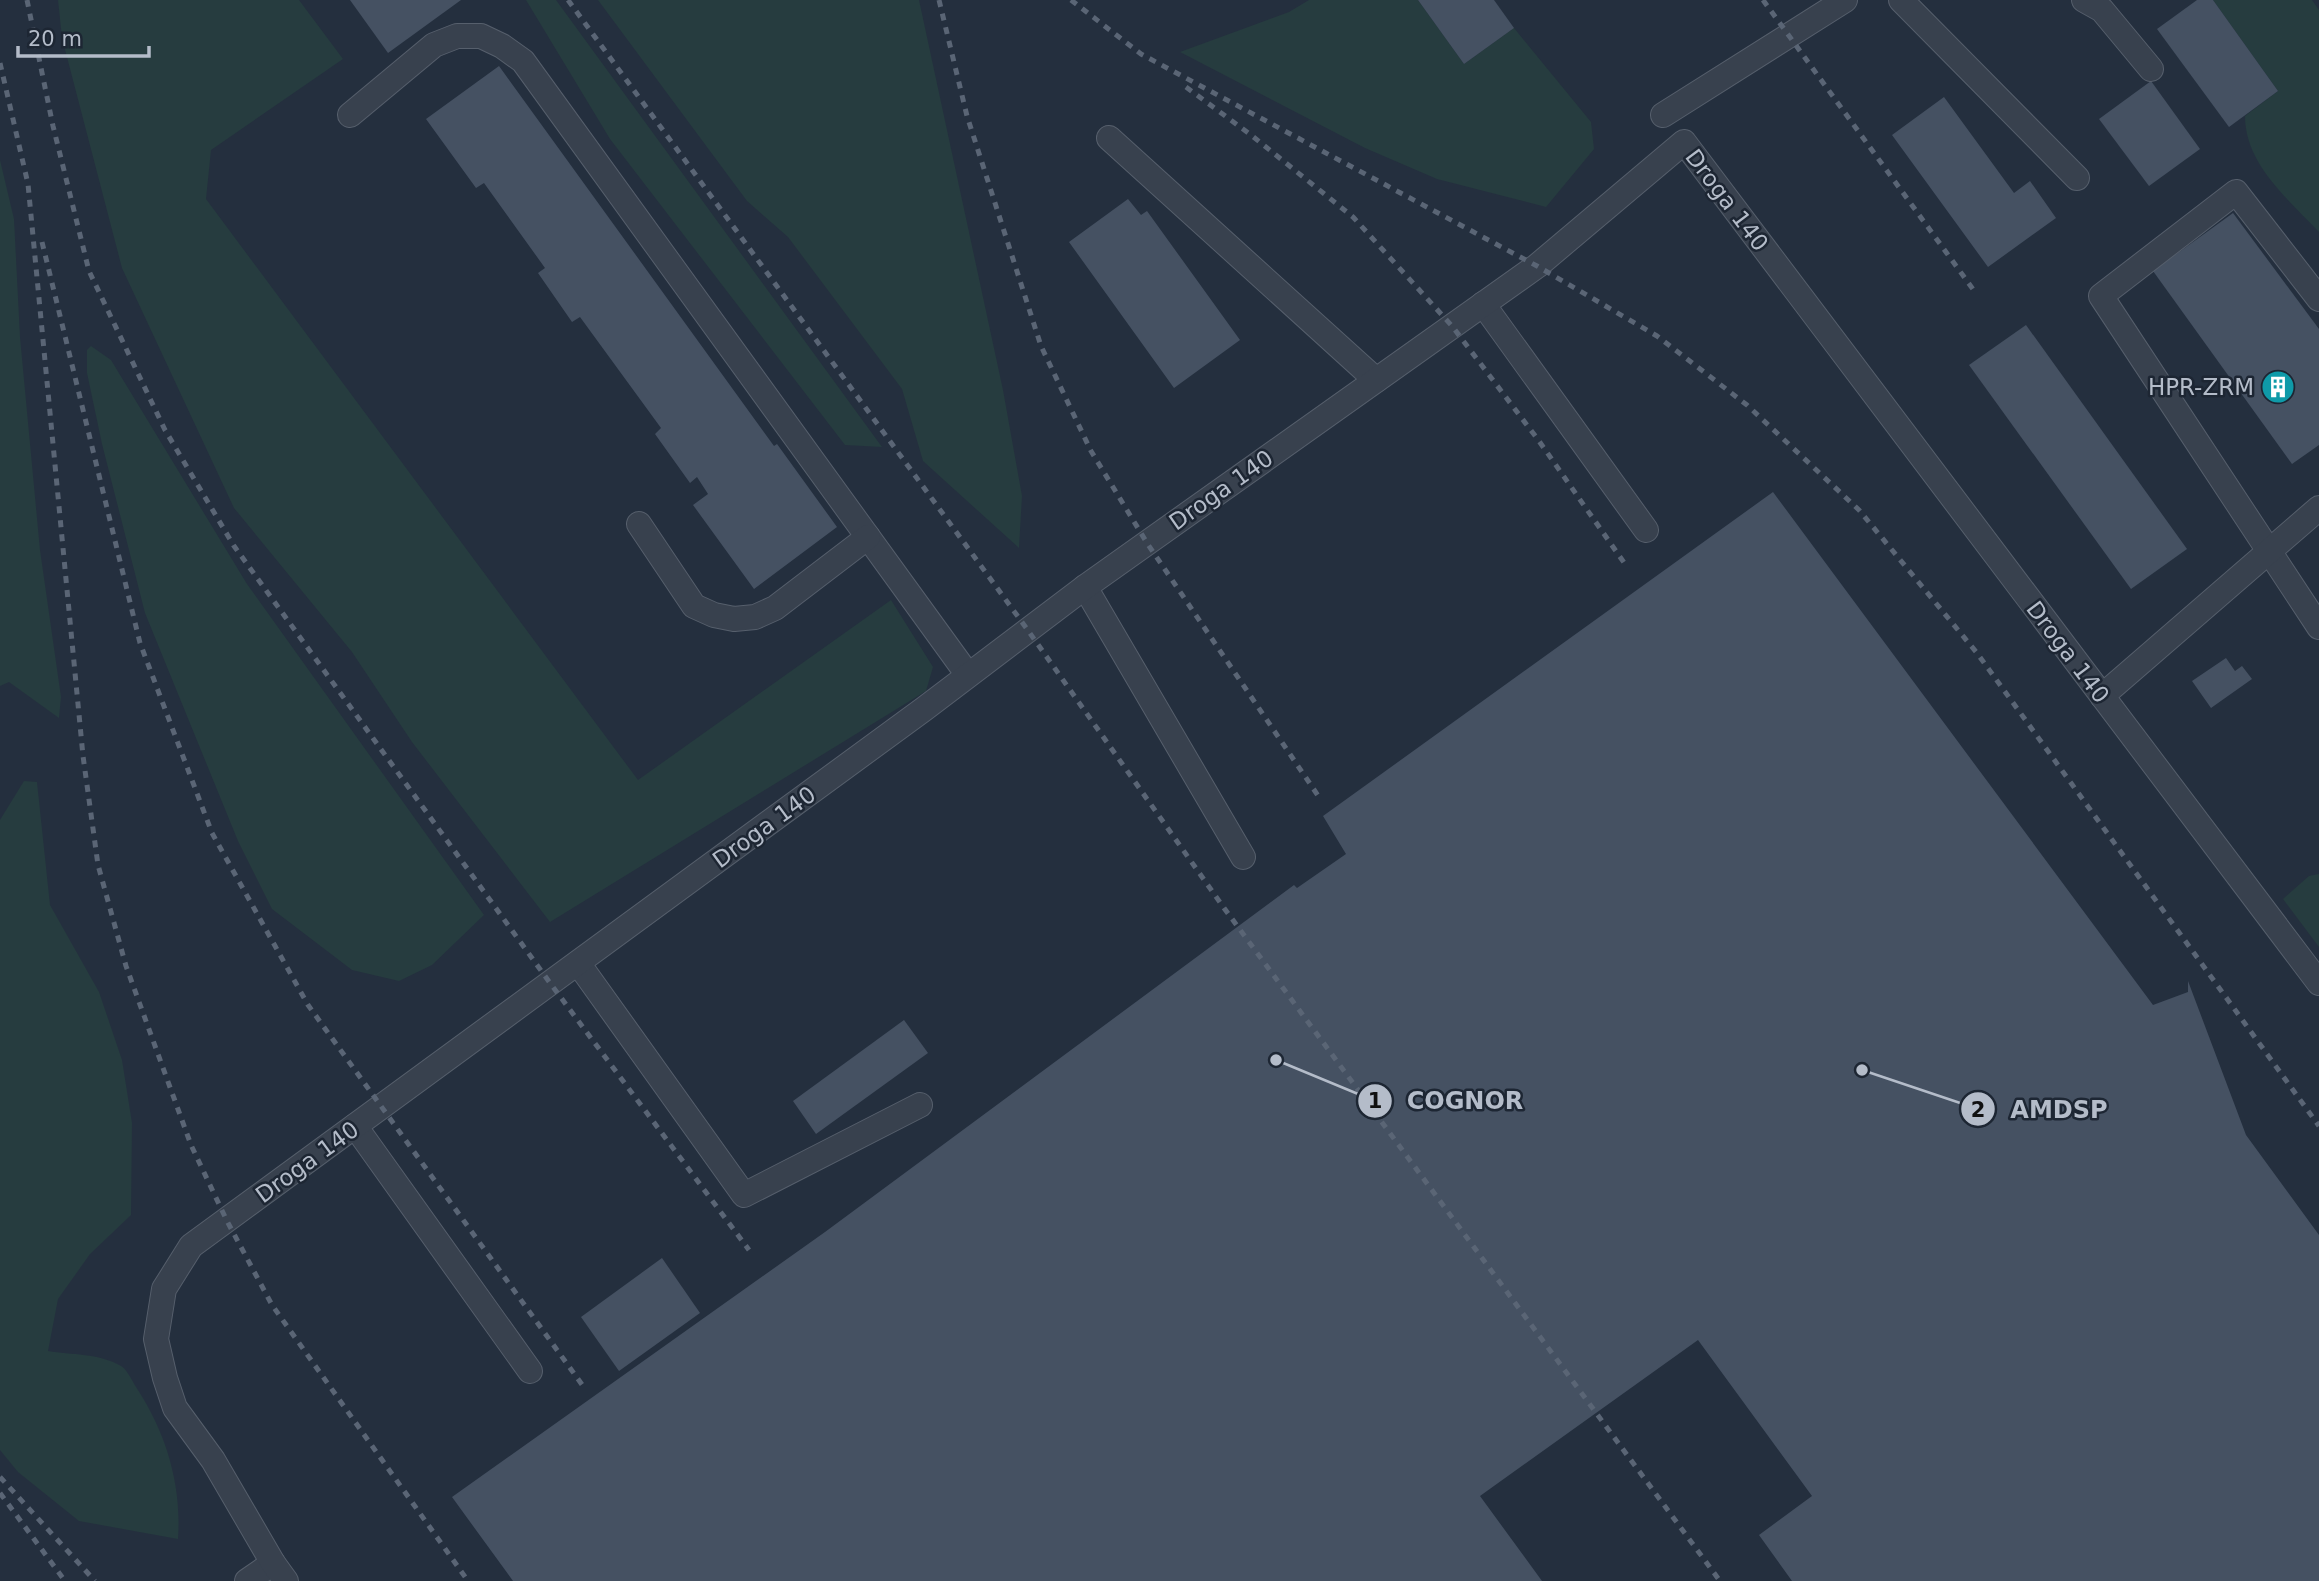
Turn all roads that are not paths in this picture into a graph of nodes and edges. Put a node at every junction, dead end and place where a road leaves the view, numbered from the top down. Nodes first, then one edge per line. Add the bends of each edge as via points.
1 (1845, 0) edge
2 (1901, 0) edge
3 (2084, 0) edge
4 (2151, 69) dead end
5 (350, 115) dead end
6 (1663, 115) dead end
7 (1109, 138) dead end
8 (2077, 178) dead end
9 (2319, 299) edge
10 (1483, 303) junction
11 (1376, 380) junction
12 (2319, 508) edge
13 (639, 524) dead end
14 (1646, 530) dead end
15 (868, 537) junction
16 (2270, 551) junction
17 (1085, 587) junction
18 (2319, 627) edge
19 (968, 675) junction
20 (2102, 695) junction
21 (1243, 857) dead end
22 (578, 963) junction
23 (2319, 983) edge
24 (920, 1105) dead end
25 (355, 1126) junction
26 (530, 1371) dead end
27 (280, 1572) edge
28 (247, 1581) edge

1 - 6 lane
2 - 8 lane
3 - 4 lane via 2102,10
5 - 15 lane via 435,45 457,36 481,36 523,61
7 - 11 lane
9 - 16 lane via 2236,192 2101,296
10 - 11 lane, Droga 140
10 - 14 lane
10 - 20 lane, Droga 140 via 1537,266 1684,142
11 - 17 lane, Droga 140
12 - 16 lane
13 - 15 lane via 694,606 734,619 755,617 775,608
15 - 19 lane
16 - 18 lane
16 - 20 lane
17 - 19 lane, Droga 140
17 - 21 lane
19 - 22 lane, Droga 140
20 - 23 lane, Droga 140
22 - 24 lane via 744,1195
22 - 25 lane, Droga 140
25 - 26 lane
25 - 27 lane, Droga 140 via 191,1246 164,1289 156,1339 175,1408 213,1460
27 - 28 lane

